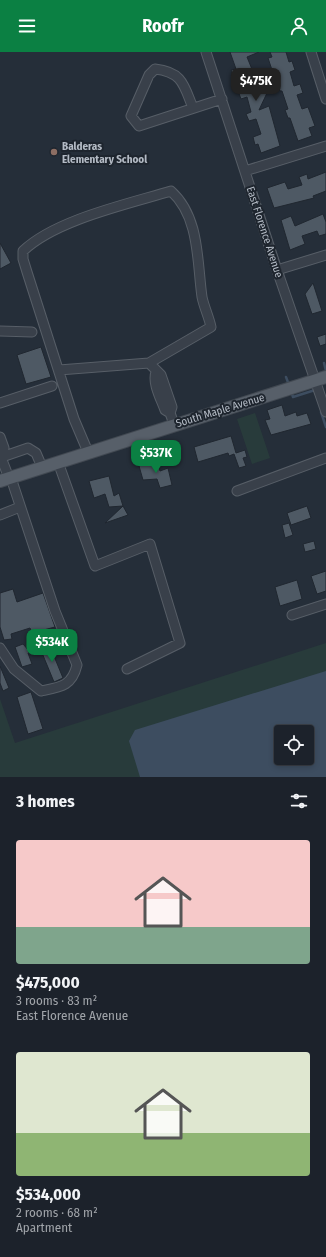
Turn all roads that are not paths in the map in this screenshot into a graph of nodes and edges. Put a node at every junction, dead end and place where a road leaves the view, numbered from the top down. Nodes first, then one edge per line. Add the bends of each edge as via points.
1 (311, 52) edge
2 (204, 54) edge
3 (222, 99) junction
4 (326, 99) edge
5 (192, 108) junction
6 (326, 146) edge
7 (245, 171) junction
8 (326, 255) edge
9 (277, 270) junction
10 (0, 331) edge
11 (32, 332) dead end
12 (149, 363) junction
13 (59, 370) junction
14 (320, 378) edge
15 (52, 386) dead end
16 (0, 404) edge
17 (326, 412) edge
18 (174, 424) junction
19 (0, 438) edge
20 (88, 452) junction
21 (1, 456) edge
22 (326, 458) edge
23 (58, 462) junction
24 (42, 467) junction
25 (7, 479) edge
26 (237, 491) dead end
27 (20, 507) junction
28 (0, 515) edge
29 (326, 604) edge
30 (292, 615) dead end
31 (0, 648) edge
32 (127, 669) dead end

1 - 4 street
2 - 3 street, East Florence Avenue
3 - 5 street
3 - 7 street, East Florence Avenue
5 - 5 street via 139,126 131,116 150,75 156,69 168,70 182,80
6 - 7 street
7 - 9 street, East Florence Avenue
8 - 9 street
9 - 14 street, East Florence Avenue
10 - 11 street
12 - 13 street
12 - 13 street via 211,327 202,299 194,233 177,196 171,191 72,222 23,250 26,272
12 - 18 street via 156,372 154,377 165,410 170,413
13 - 20 street via 74,419
14 - 17 street, East Florence Avenue
14 - 18 main road, South Maple Avenue
15 - 16 street
18 - 20 main road, South Maple Avenue
19 - 21 street via 4,448
20 - 23 main road, South Maple Avenue
21 - 24 street via 28,448 36,453
21 - 25 street
22 - 26 street
23 - 24 main road, South Maple Avenue
23 - 32 street via 95,566 150,544 180,643
24 - 25 main road, South Maple Avenue
25 - 27 street
27 - 28 street
27 - 31 street via 55,611 77,665 75,674 70,682 59,688 41,691 14,669
29 - 30 street

